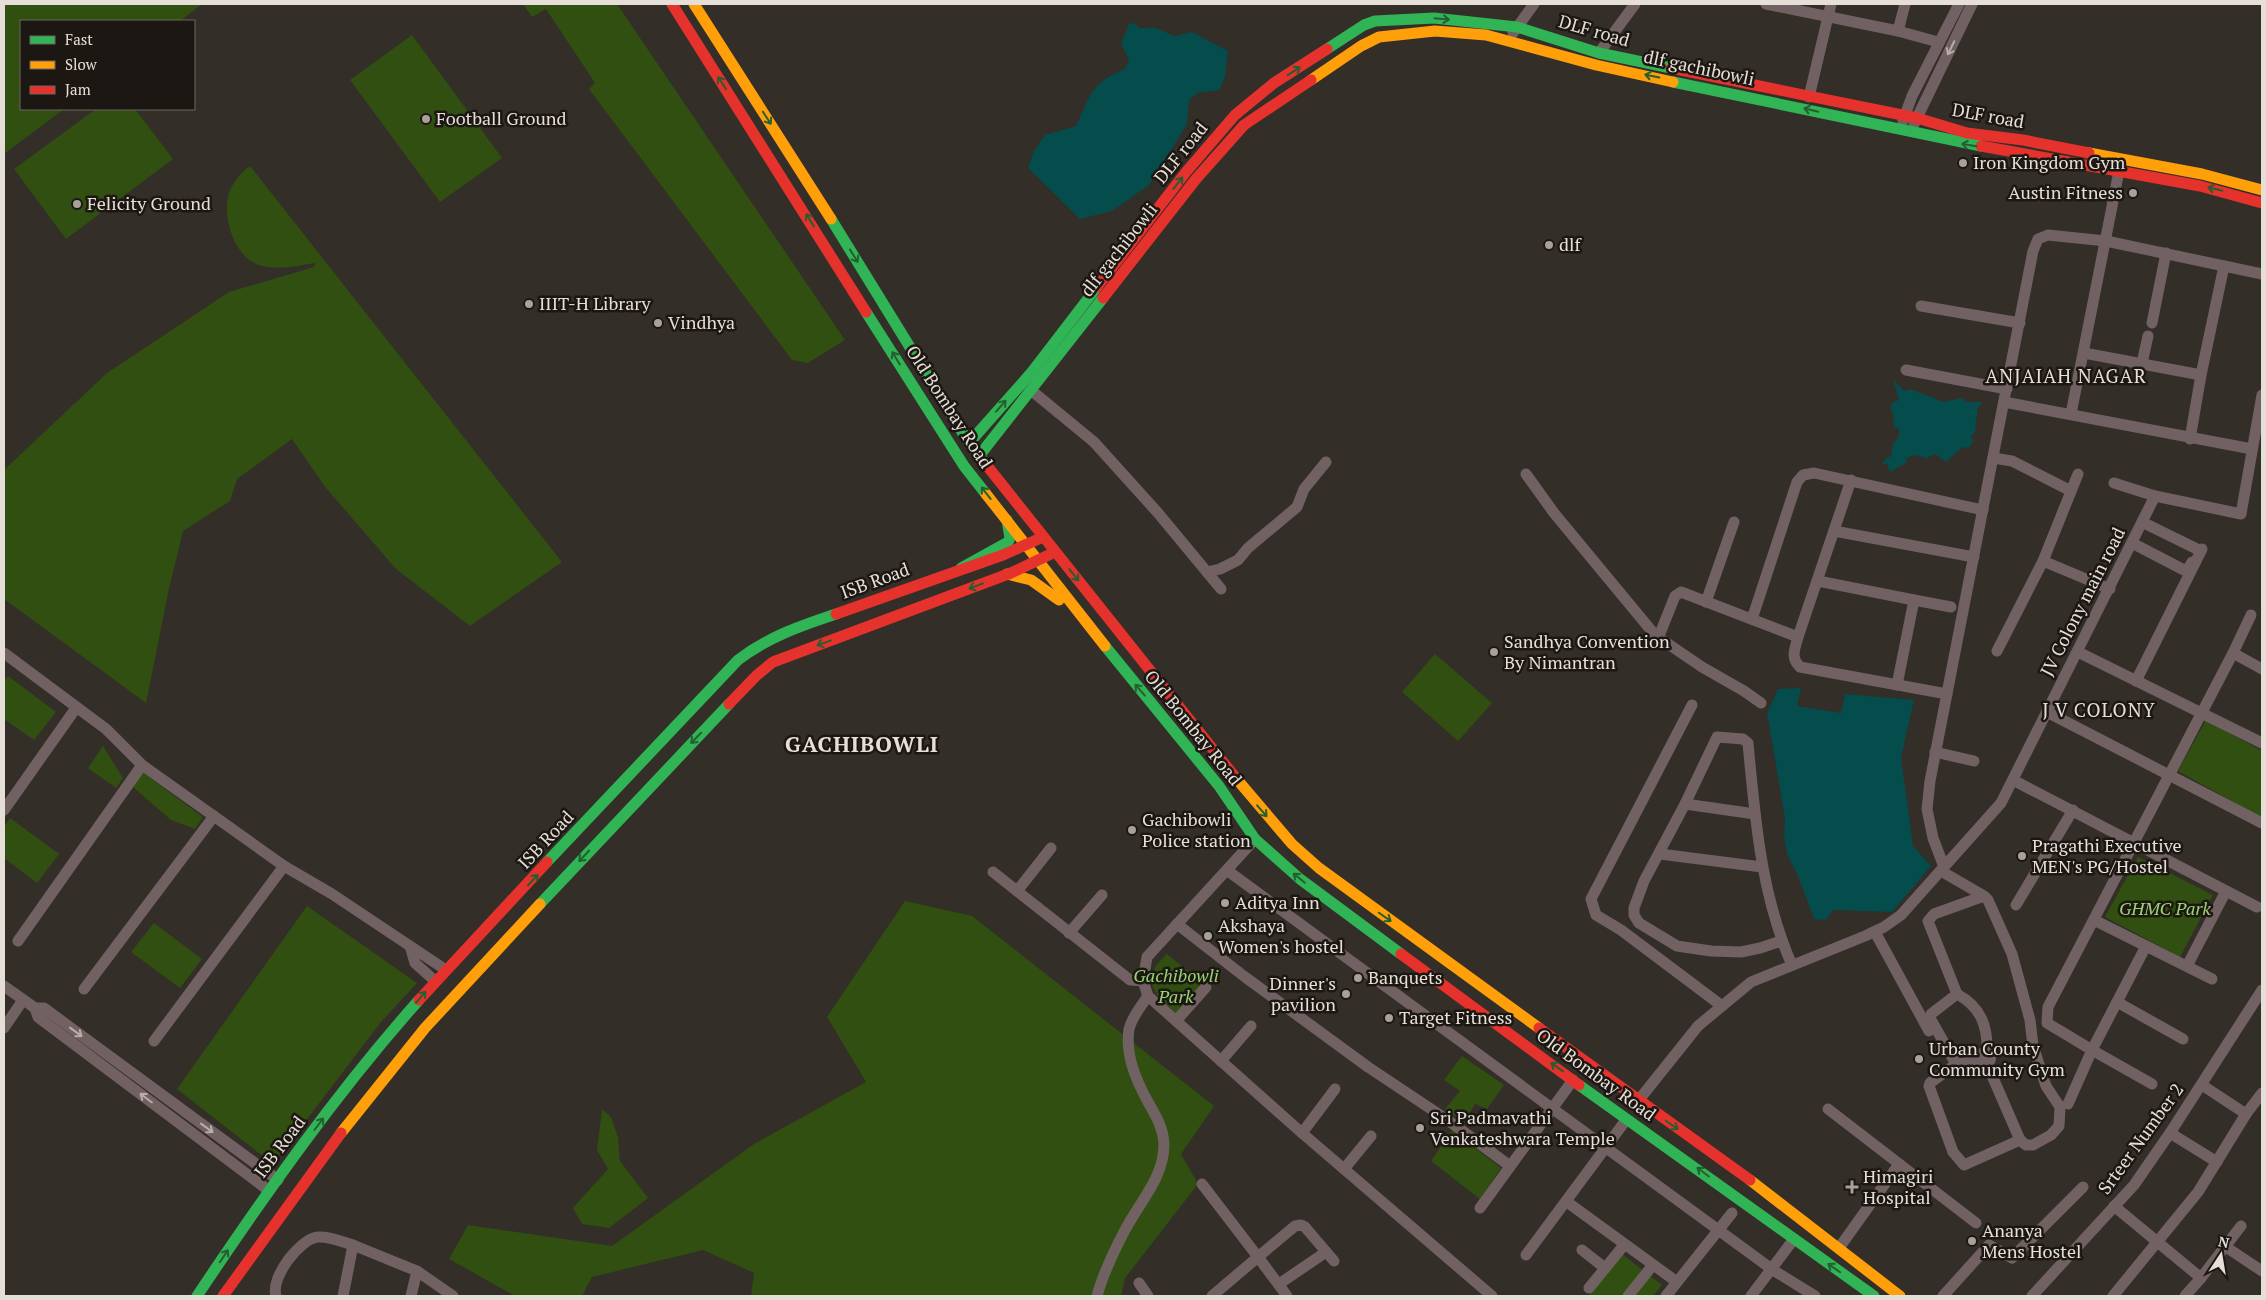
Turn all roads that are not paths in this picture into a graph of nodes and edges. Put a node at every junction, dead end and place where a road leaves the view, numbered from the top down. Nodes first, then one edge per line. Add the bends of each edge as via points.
1 (672, 4) edge
2 (694, 4) edge
3 (1534, 4) edge
4 (1635, 4) edge
5 (1766, 4) edge
6 (1831, 4) edge
7 (1905, 4) edge
8 (1959, 4) edge
9 (1972, 4) edge
10 (1828, 17) junction
11 (1364, 26) junction
12 (1517, 27) junction
13 (1898, 31) junction
14 (1371, 40) junction
15 (1509, 41) junction
16 (1938, 42) junction
17 (1599, 53) junction
18 (1809, 97) junction
19 (1904, 116) junction
20 (1916, 118) junction
21 (1905, 132) junction
22 (2119, 170) junction
23 (2262, 190) edge
24 (2262, 203) edge
25 (2106, 241) junction
26 (2166, 254) junction
27 (2224, 266) junction
28 (2262, 274) edge
29 (1921, 306) dead end
30 (2152, 323) dead end
31 (2020, 324) junction
32 (2148, 336) dead end
33 (2084, 353) junction
34 (2142, 363) junction
35 (1906, 370) dead end
36 (2201, 375) junction
37 (2007, 389) junction
38 (1032, 391) junction
39 (2262, 395) edge
40 (2004, 402) junction
41 (2071, 414) junction
42 (2190, 438) junction
43 (969, 443) junction
44 (2252, 449) junction
45 (979, 456) junction
46 (1993, 458) junction
47 (1326, 462) dead end
48 (1526, 474) dead end
49 (2078, 474) dead end
50 (1851, 480) junction
51 (2114, 483) dead end
52 (2071, 491) junction
53 (2155, 496) junction
54 (1983, 510) junction
55 (1008, 520) junction
56 (1734, 522) dead end
57 (2142, 522) junction
58 (1834, 531) junction
59 (1043, 537) junction
60 (2132, 544) junction
61 (1026, 546) junction
62 (2200, 550) junction
63 (1055, 552) junction
64 (1974, 557) junction
65 (1037, 561) junction
66 (2042, 561) junction
67 (961, 568) junction
68 (1207, 572) junction
69 (1007, 574) junction
70 (1818, 581) junction
71 (1221, 589) dead end
72 (2110, 589) junction
73 (1914, 600) junction
74 (1706, 602) junction
75 (1951, 607) dead end
76 (2251, 615) dead end
77 (1752, 619) junction
78 (1086, 623) junction
79 (1659, 636) junction
80 (1798, 637) junction
81 (1997, 651) dead end
82 (2078, 652) junction
83 (2234, 653) junction
84 (5, 658) edge
85 (2262, 669) edge
86 (2136, 681) junction
87 (1897, 685) junction
88 (1947, 694) junction
89 (1761, 703) dead end
90 (1692, 705) dead end
91 (76, 708) junction
92 (2047, 712) junction
93 (2202, 713) junction
94 (2262, 743) edge
95 (1935, 752) junction
96 (1974, 761) dead end
97 (142, 765) junction
98 (2169, 775) junction
99 (2013, 780) junction
100 (616, 790) junction
101 (1248, 793) junction
102 (1685, 804) junction
103 (632, 805) junction
104 (1232, 805) junction
105 (4, 810) edge
106 (2074, 810) junction
107 (1755, 814) junction
108 (214, 816) junction
109 (2262, 823) edge
110 (1255, 839) junction
111 (2134, 843) junction
112 (1051, 848) dead end
113 (1660, 854) junction
114 (284, 866) junction
115 (1762, 868) junction
116 (1942, 869) junction
117 (993, 872) dead end
118 (1228, 872) junction
119 (1017, 891) junction
120 (2226, 891) junction
121 (1102, 895) dead end
122 (1984, 896) junction
123 (2016, 904) dead end
124 (2257, 907) dead end
125 (2094, 920) junction
126 (1177, 924) junction
127 (1069, 933) junction
128 (1872, 939) junction
129 (18, 941) dead end
130 (1781, 941) junction
131 (410, 946) junction
132 (2146, 946) junction
133 (1792, 966) junction
134 (2187, 966) junction
135 (446, 970) junction
136 (2212, 979) dead end
137 (436, 981) junction
138 (1143, 981) junction
139 (4, 986) edge
140 (1206, 987) dead end
141 (84, 989) dead end
142 (2262, 990) edge
143 (1957, 994) junction
144 (1148, 996) junction
145 (23, 1000) junction
146 (2117, 1002) junction
147 (1722, 1006) junction
148 (35, 1008) junction
149 (1176, 1021) junction
150 (1252, 1026) dead end
151 (4, 1028) edge
152 (2183, 1039) dead end
153 (154, 1041) dead end
154 (1934, 1041) dead end
155 (2092, 1050) junction
156 (1985, 1059) junction
157 (1221, 1061) junction
158 (1956, 1064) junction
159 (1573, 1080) junction
160 (2152, 1084) dead end
161 (2202, 1085) junction
162 (1335, 1089) dead end
163 (2262, 1094) edge
164 (1638, 1101) junction
165 (2068, 1104) dead end
166 (1551, 1108) junction
167 (1828, 1109) dead end
168 (2246, 1114) junction
169 (1626, 1120) junction
170 (1302, 1133) junction
171 (2170, 1133) junction
172 (1371, 1136) dead end
173 (2020, 1140) junction
174 (1606, 1147) junction
175 (2217, 1162) junction
176 (1900, 1164) junction
177 (1510, 1166) junction
178 (1344, 1169) junction
179 (278, 1180) junction
180 (1202, 1184) dead end
181 (2083, 1187) dead end
182 (268, 1190) junction
183 (1567, 1202) junction
184 (2114, 1206) junction
185 (1480, 1208) dead end
186 (1732, 1213) dead end
187 (1976, 1223) dead end
188 (2241, 1226) dead end
189 (1718, 1230) junction
190 (1794, 1239) junction
191 (2159, 1242) junction
192 (353, 1245) junction
193 (1624, 1245) junction
194 (2226, 1247) junction
195 (1839, 1248) junction
196 (1582, 1250) dead end
197 (1526, 1255) dead end
198 (1258, 1257) junction
199 (1653, 1265) junction
200 (1605, 1268) junction
201 (1773, 1270) junction
202 (417, 1271) junction
203 (2262, 1271) edge
204 (2201, 1278) junction
205 (1677, 1282) junction
206 (1139, 1283) dead end
207 (1279, 1284) junction
208 (1589, 1288) dead end
209 (197, 1296) edge
210 (223, 1296) edge
211 (276, 1296) edge
212 (343, 1296) edge
213 (411, 1296) edge
214 (453, 1296) edge
215 (1097, 1296) edge
216 (1148, 1296) edge
217 (1212, 1296) edge
218 (1287, 1296) edge
219 (1492, 1296) edge
220 (1628, 1296) edge
221 (1666, 1296) edge
222 (1751, 1296) edge
223 (1815, 1296) edge
224 (1874, 1296) edge
225 (1900, 1296) edge
226 (1943, 1296) edge
227 (2032, 1296) edge
228 (2113, 1296) edge
229 (2186, 1296) edge

55 -> 1 main road, Old Bombay Road via 964,466
2 -> 43 main road, Old Bombay Road
3 - 12 street
4 - 17 street
5 - 10 street
6 - 10 street
7 - 13 street
8 - 16 street
9 -> 20 street
10 - 13 street
10 - 18 street
11 -> 12 main road, DLF road via 1375,22 1434,18
11 - 14 main road
43 -> 11 main road, DLF road via 1031,372 1186,172 1235,115 1274,83
12 - 15 street
12 - 17 main road, DLF road
13 - 16 street
14 - 15 main road, dlf gachibowli via 1435,31 1486,35
14 - 38 main road, dlf gachibowli via 1244,125 1196,179
21 -> 15 main road, dlf gachibowli via 1596,65
16 - 19 street
17 - 18 main road, DLF road
18 - 19 main road, DLF road
19 - 20 main road, DLF road
19 - 21 street
20 - 21 street
20 - 23 main road, DLF road via 1967,132 2202,174
22 -> 21 main road, dlf gachibowli
24 -> 22 main road, dlf gachibowli via 2219,190
22 - 25 street
25 - 26 street
25 - 31 street via 2048,235 2038,239
25 - 33 street
26 - 27 street
26 - 30 street
27 - 28 street
27 - 36 street
29 - 31 street
31 - 37 street
32 - 34 street
33 - 34 street
33 - 41 street
34 - 36 street
35 - 37 street
36 - 42 street
37 - 40 street
38 - 45 main road, dlf gachibowli
38 - 68 street via 1094,442
39 - 44 street
40 - 41 street
40 - 46 street
41 - 42 street
42 - 44 street
43 - 45 main road, Old Bombay Road
44 - 53 street via 2240,514
45 - 59 main road, Old Bombay Road
46 - 52 street via 2012,461
46 - 54 street
47 - 68 street via 1304,488 1298,507 1238,560
48 - 79 street via 1654,635
49 - 52 street
50 - 54 street
50 - 58 street
50 - 77 street via 1814,473 1799,478
51 - 53 street
52 - 66 street
53 - 57 street, JV Colony main road
54 - 64 street
55 - 61 main road, Old Bombay Road
55 - 67 main road via 1008,542
56 - 74 street
57 - 60 street, JV Colony main road
57 - 62 street
58 - 64 street
58 - 70 street
59 - 61 main road, ISB Road
59 - 63 main road, Old Bombay Road
60 - 62 street via 2186,570
60 - 72 street, JV Colony main road
61 - 65 main road, Old Bombay Road
61 - 67 main road, ISB Road
62 - 86 street
63 - 65 main road
63 -> 101 main road, Old Bombay Road
64 - 88 street
65 - 69 main road
65 - 78 main road, Old Bombay Road
66 - 72 street
66 - 81 street
67 - 100 main road, ISB Road via 783,632 758,645 738,660
68 - 71 street
69 - 78 main road via 1040,584
69 -> 103 main road via 773,662
70 - 73 street
70 - 80 street
72 - 82 street, JV Colony main road
73 - 75 street
73 - 87 street
74 - 77 street
74 - 79 street via 1677,593
76 - 83 street
77 - 80 street
104 -> 78 main road, Old Bombay Road
79 - 89 street
80 - 87 street via 1793,655 1800,667
82 - 86 street
82 - 92 street, JV Colony main road
83 - 85 street
83 - 93 street
84 - 91 street
86 - 93 street
87 - 88 street
88 - 95 street
90 - 147 street via 1591,899 1596,915
91 - 97 street via 106,729
91 - 105 street
92 - 98 street
92 - 99 street, JV Colony main road
93 - 94 street
93 - 98 street
95 - 96 street
95 - 116 street via 1927,809
97 - 108 street
97 - 129 street
98 - 109 street
98 - 111 street
99 - 106 street
99 - 116 street, JV Colony main road via 2001,803
100 - 103 main road
135 -> 100 main road, ISB Road
101 - 104 main road
101 -> 164 main road, Old Bombay Road via 1292,844 1319,868
102 - 107 street
102 - 107 street via 1716,738 1743,739 1748,743
102 - 113 street
103 -> 210 main road via 424,1028 357,1113
104 - 110 main road, Old Bombay Road
106 - 111 street
106 - 123 street
107 - 115 street
108 - 114 street
108 - 141 street
110 - 118 street
159 -> 110 main road, Old Bombay Road via 1300,879
111 - 120 street
111 - 125 street
112 - 119 street
113 - 115 street
113 - 130 street via 1644,881 1634,908 1638,923 1676,946 1711,951 1741,952
114 - 131 street
114 - 153 street
115 - 130 street
116 - 122 street
116 - 128 street, JV Colony main road via 1901,915
117 - 119 street
118 - 126 street
118 - 166 street
119 - 127 street
120 - 124 street
120 - 134 street
121 - 127 street
122 - 143 street via 1934,914 1928,921
122 - 173 street via 2012,954 2030,1020 2033,1046 2046,1086 2060,1107 2059,1126 2051,1135 2033,1145 2026,1145
125 - 132 street
125 - 155 street via 2048,1007 2047,1023
126 - 138 street via 1147,957
126 - 177 street via 1368,1067
127 - 138 street via 1130,980
128 - 133 street, JV Colony main road
128 - 154 street
130 - 133 street
131 - 135 street
131 - 137 street via 415,963
132 - 134 street
132 - 146 street
133 - 147 street, JV Colony main road via 1751,982
134 - 136 street
135 - 137 main road, ISB Road
179 -> 137 main road, ISB Road via 378,1046
138 - 144 street
139 - 145 street
140 - 149 street
142 - 161 street, Srteer Number 2
143 - 156 street via 1971,1002 1988,1034
143 - 158 street via 1933,1011 1930,1018
144 - 149 street
144 - 215 street via 1130,1029 1129,1046 1135,1078 1163,1129 1162,1163 1148,1195 1126,1228
145 - 148 street
145 - 151 street
146 - 152 street
146 - 155 street
147 - 164 street, JV Colony main road via 1698,1026
148 -> 179 street via 44,1008
182 -> 148 street via 38,1017
149 - 157 street
150 - 157 street
155 - 160 street
155 - 165 street
156 - 158 street
156 - 173 street
157 - 170 street
158 - 173 street via 1929,1086 1954,1152 1964,1165
159 - 166 street
159 - 169 main road, Old Bombay Road
161 - 168 street
161 - 171 street, Srteer Number 2
162 - 170 street
163 - 168 street
164 -> 195 main road, Old Bombay Road
166 - 174 street
166 - 177 street
167 - 176 street
168 - 175 street
169 - 174 street
190 -> 169 main road, Old Bombay Road
170 - 178 street
171 - 175 street
171 - 184 street, Srteer Number 2
172 - 178 street
174 - 183 street
174 - 189 street
175 - 191 street
176 - 187 street
176 - 195 street
177 - 185 street
178 - 219 street
179 - 182 main road, ISB Road
180 - 198 street
181 - 226 street via 2012,1258 1989,1246
209 -> 182 main road, ISB Road
183 - 193 street
183 - 197 street
184 - 191 street
184 - 227 street, Srteer Number 2
186 - 189 street
188 - 194 street
189 - 201 street
189 - 205 street
190 - 201 street
224 -> 190 main road, Old Bombay Road
191 - 204 street
191 - 228 street
192 - 202 street
192 - 211 street via 330,1238 311,1239 278,1274 274,1289
192 - 212 street
193 - 199 street
193 - 200 street
194 - 203 street
194 - 204 street
195 - 225 main road, Old Bombay Road
196 - 200 street
198 - 207 street
198 - 207 street via 1295,1226 1301,1225 1330,1256
198 - 217 street
199 - 205 street
199 - 220 street
200 - 208 street
201 - 222 street
201 - 223 street
202 - 213 street
202 - 214 street
204 - 229 street
205 - 221 street
206 - 216 street
207 - 218 street

